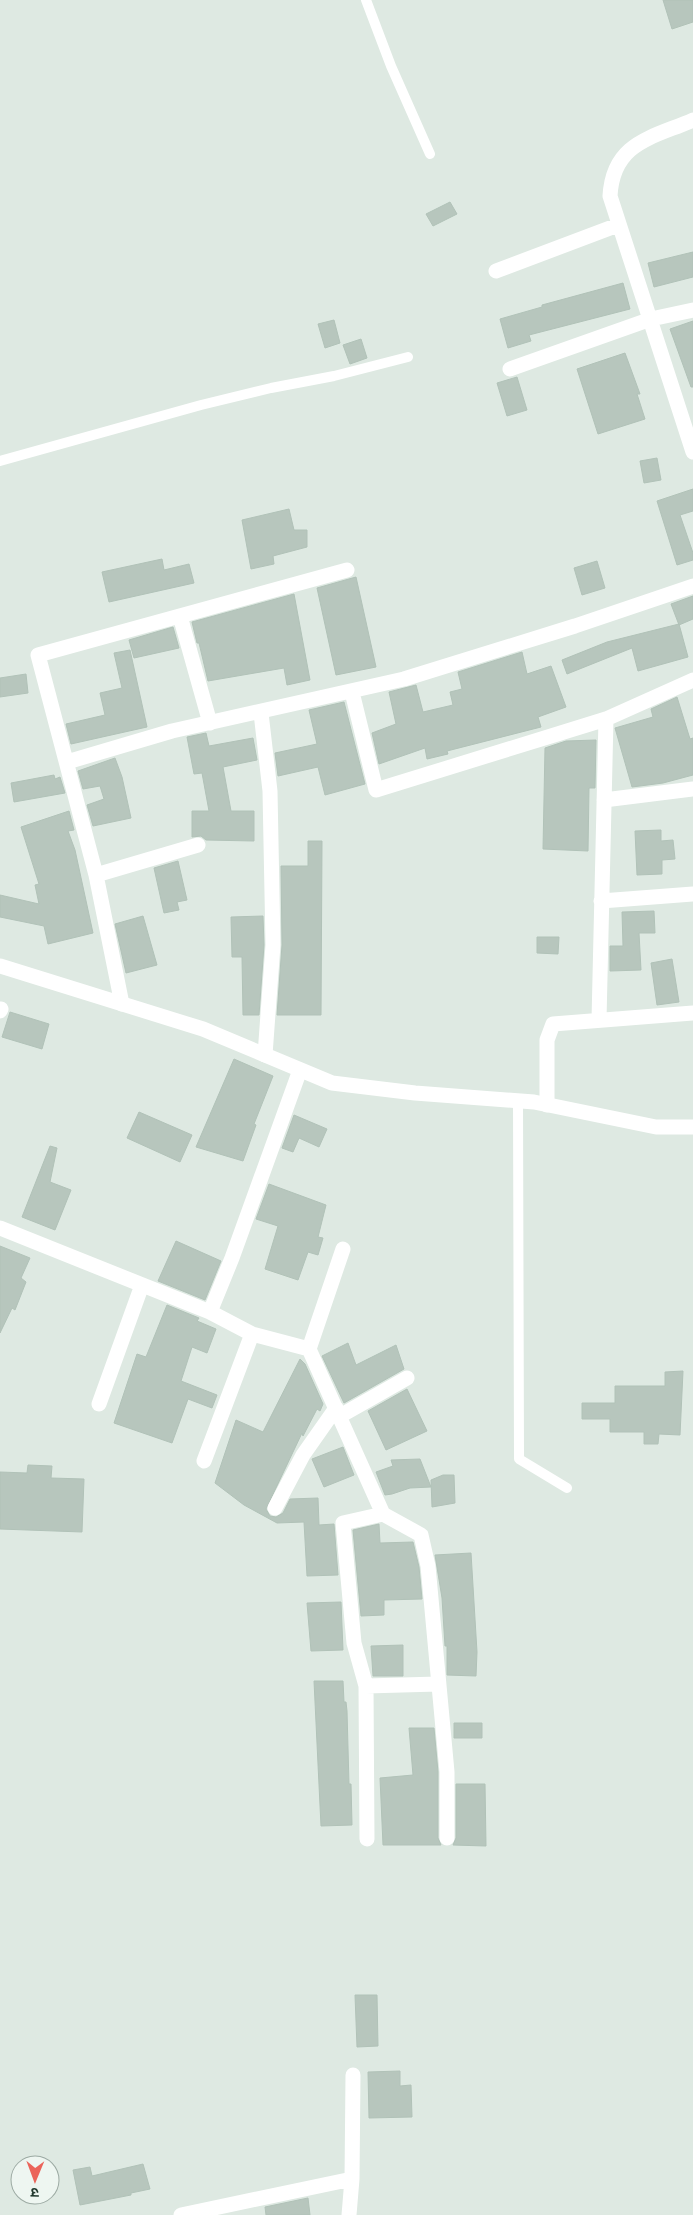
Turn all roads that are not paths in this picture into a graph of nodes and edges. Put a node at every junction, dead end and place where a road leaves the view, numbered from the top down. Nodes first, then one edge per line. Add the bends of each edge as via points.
1 (366, 0) edge
2 (693, 120) edge
3 (430, 154) dead end
4 (618, 224) junction
5 (496, 271) dead end
6 (693, 310) edge
7 (651, 319) junction
8 (408, 357) dead end
9 (510, 369) dead end
10 (693, 452) edge
11 (0, 461) edge
12 (347, 570) dead end
13 (693, 586) edge
14 (180, 616) junction
15 (693, 680) edge
16 (352, 692) junction
17 (261, 713) junction
18 (606, 719) junction
19 (210, 723) junction
20 (67, 762) junction
21 (693, 789) edge
22 (604, 800) junction
23 (198, 845) dead end
24 (96, 875) junction
25 (693, 894) edge
26 (601, 900) junction
27 (0, 966) edge
28 (122, 1004) junction
29 (693, 1014) edge
30 (599, 1020) junction
31 (265, 1055) junction
32 (300, 1070) junction
33 (518, 1101) junction
34 (547, 1105) junction
35 (693, 1127) edge
36 (0, 1228) edge
37 (343, 1249) dead end
38 (142, 1285) junction
39 (210, 1312) junction
40 (252, 1334) junction
41 (309, 1349) junction
42 (407, 1378) dead end
43 (99, 1404) dead end
44 (338, 1412) junction
45 (204, 1461) dead end
46 (567, 1488) dead end
47 (275, 1508) dead end
48 (383, 1514) junction
49 (438, 1684) junction
50 (366, 1686) junction
51 (448, 1838) dead end
52 (367, 1839) dead end
53 (352, 2075) dead end
54 (352, 2180) junction
55 (181, 2215) edge
56 (349, 2215) edge

1 - 3 lane
2 - 4 street via 631,147 618,162 611,178 610,196
4 - 5 street
4 - 7 street
6 - 7 street
7 - 9 street
7 - 10 street
8 - 11 lane via 210,403
12 - 14 street
13 - 16 street via 575,626
14 - 19 street
14 - 20 street via 38,655
15 - 18 street
16 - 17 street
16 - 18 street via 376,790
17 - 19 street
17 - 31 street via 270,791 273,945
18 - 22 street
19 - 20 street
20 - 24 street
21 - 22 street
22 - 26 street
23 - 24 street
24 - 28 street
25 - 26 street
26 - 30 street
27 - 28 street
28 - 31 street via 203,1029
29 - 30 street
30 - 34 street via 553,1024 547,1040
31 - 32 street
32 - 33 street via 332,1084
32 - 39 street
33 - 34 street
33 - 46 lane via 519,1459
34 - 35 street via 656,1127
36 - 38 street
37 - 41 street
38 - 39 street
38 - 43 street
39 - 40 street
40 - 41 street
40 - 45 street
41 - 44 street
42 - 44 street
44 - 47 street via 303,1455
44 - 48 street
48 - 49 street via 421,1535 428,1566
48 - 50 street via 343,1523 354,1643
49 - 50 street
49 - 51 street via 447,1772
50 - 52 street
53 - 54 street
54 - 55 street
54 - 56 street

